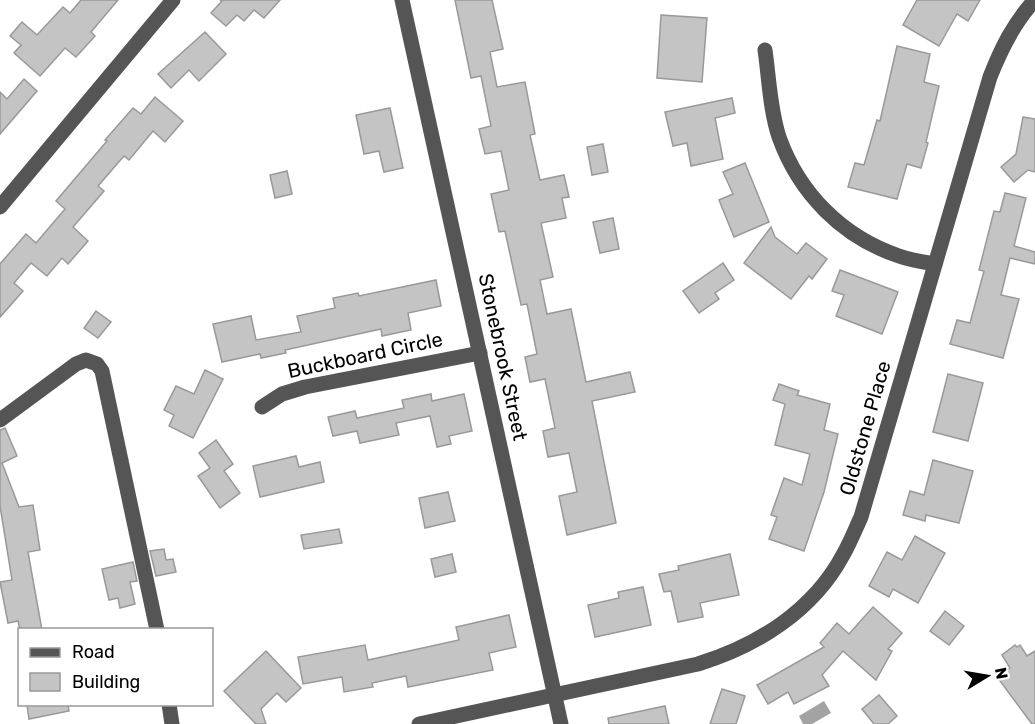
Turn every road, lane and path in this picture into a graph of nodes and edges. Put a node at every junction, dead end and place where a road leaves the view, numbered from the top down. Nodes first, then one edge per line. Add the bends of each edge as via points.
1 (172, 0) edge
2 (402, 0) edge
3 (1035, 0) edge
4 (765, 50) dead end
5 (0, 207) edge
6 (935, 264) junction
7 (480, 353) junction
8 (262, 407) dead end
9 (0, 420) edge
10 (157, 628) edge
11 (555, 694) junction
12 (169, 706) edge
13 (172, 724) edge
14 (418, 724) edge
15 (561, 724) edge

1 - 5 street
2 - 7 street, Stonebrook Street
3 - 6 street, Oldstone Place via 1002,47 990,77
4 - 6 street via 779,135 812,198 837,223 867,243 900,257
6 - 11 street, Oldstone Place via 861,517 842,557 816,594 776,629 728,655
7 - 8 street, Buckboard Circle via 305,387 282,394
7 - 11 street, Stonebrook Street
9 - 10 street via 76,364 86,360 97,364 102,371
11 - 14 street, Oldstone Place
11 - 15 street, Stonebrook Street
12 - 13 street

